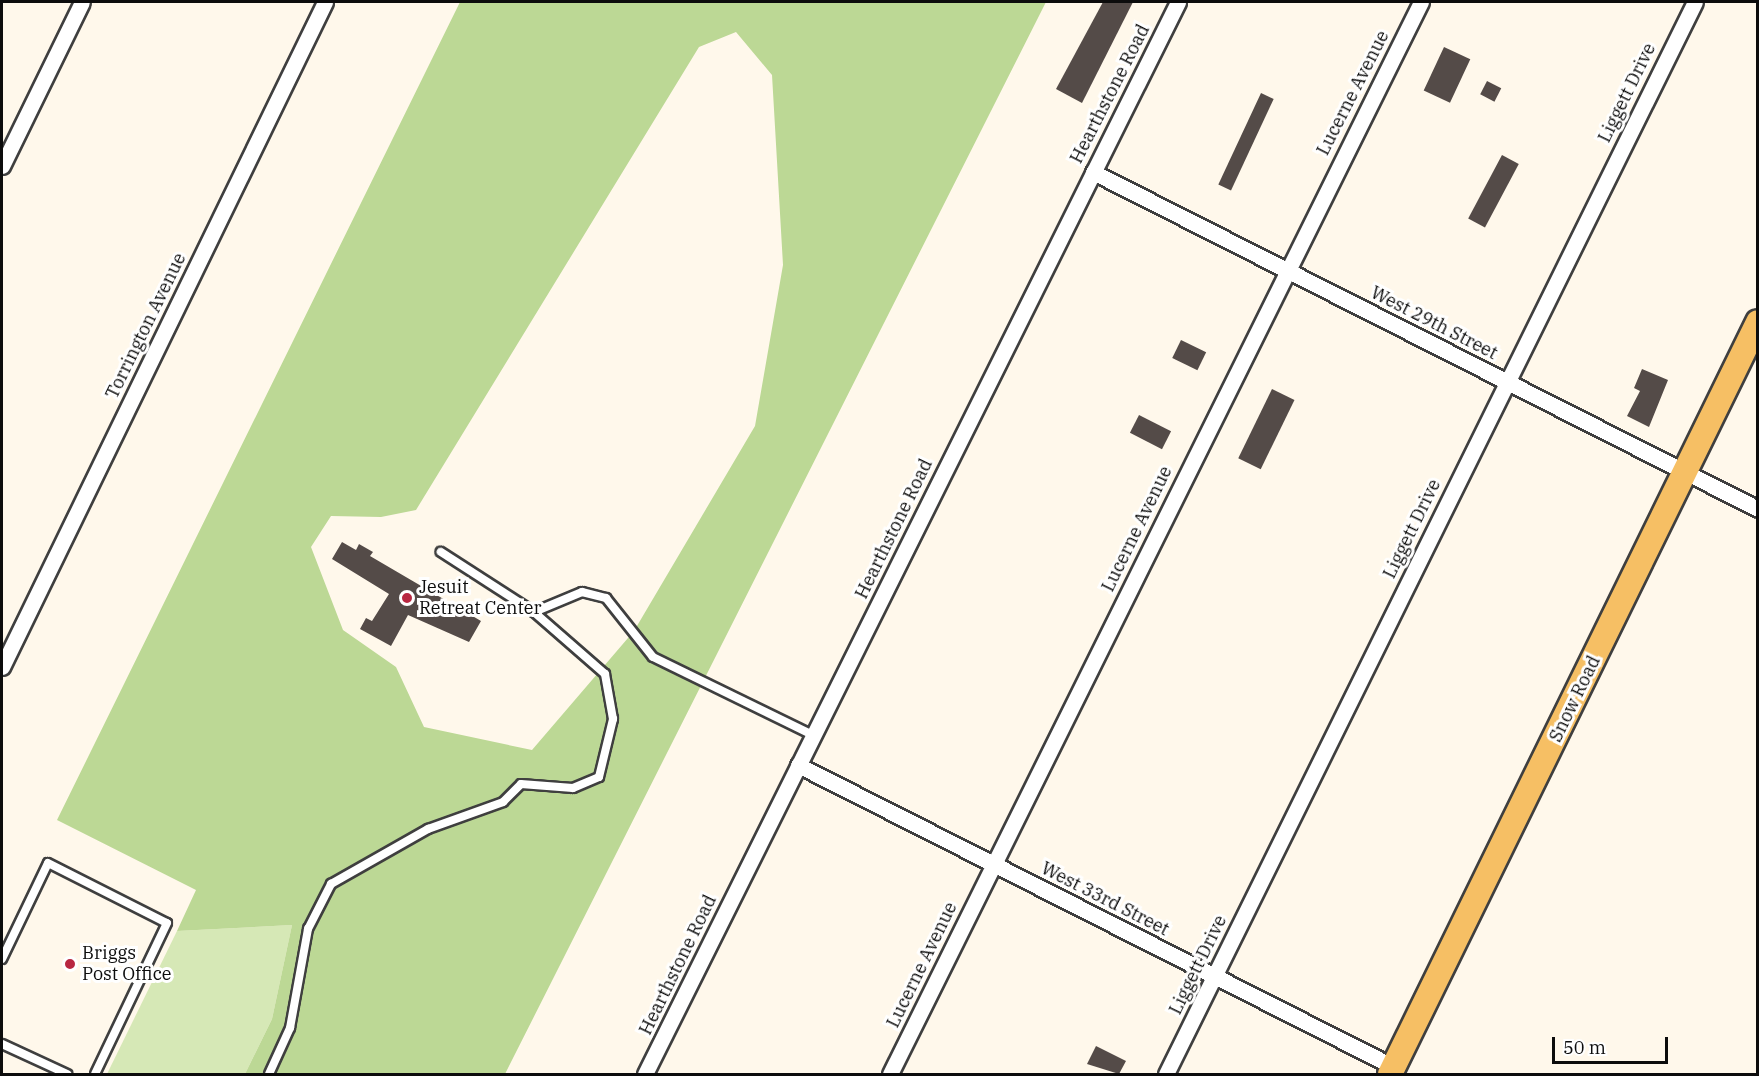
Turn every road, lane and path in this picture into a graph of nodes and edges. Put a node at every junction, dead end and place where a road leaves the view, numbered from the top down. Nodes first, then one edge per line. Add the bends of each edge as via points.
1 (82, 2) edge
2 (325, 2) edge
3 (1178, 2) edge
4 (1421, 2) edge
5 (1695, 2) edge
6 (2, 166) edge
7 (1093, 172) junction
8 (1288, 270) junction
9 (1758, 322) edge
10 (1506, 380) junction
11 (1686, 472) junction
12 (1758, 509) edge
13 (441, 552) dead end
14 (534, 612) junction
15 (2, 667) edge
16 (813, 735) junction
17 (798, 765) junction
18 (993, 864) junction
19 (2, 959) edge
20 (1215, 976) junction
21 (2, 1044) edge
22 (1392, 1071) edge
23 (67, 1074) edge
24 (95, 1074) edge
25 (269, 1074) edge
26 (645, 1074) edge
27 (890, 1074) edge
28 (1166, 1074) edge

1 - 6 street
2 - 15 street, Torrington Avenue
3 - 7 street, Hearthstone Road
4 - 8 street, Lucerne Avenue
5 - 10 street, Liggett Drive
7 - 8 street, West 29th Street
7 - 16 street, Hearthstone Road
8 - 10 street, West 29th Street
8 - 18 street, Lucerne Avenue
9 - 11 main road, Snow Road
10 - 11 street, West 29th Street
10 - 20 street, Liggett Drive
11 - 12 street, West 29th Street
11 - 22 main road, Snow Road
13 - 14 lane
14 - 16 lane via 582,592 606,598 653,657
14 - 25 lane via 593,661 611,688 613,719 598,777 573,788 521,784 503,802 428,829 331,884 308,929 290,1028
16 - 17 street, Hearthstone Road
17 - 18 street, West 33rd Street
17 - 26 street, Hearthstone Road
18 - 20 street, West 33rd Street
18 - 27 street, Lucerne Avenue
19 - 24 lane via 48,863 167,922
20 - 22 street, West 33rd Street
20 - 28 street, Liggett Drive
21 - 23 lane

